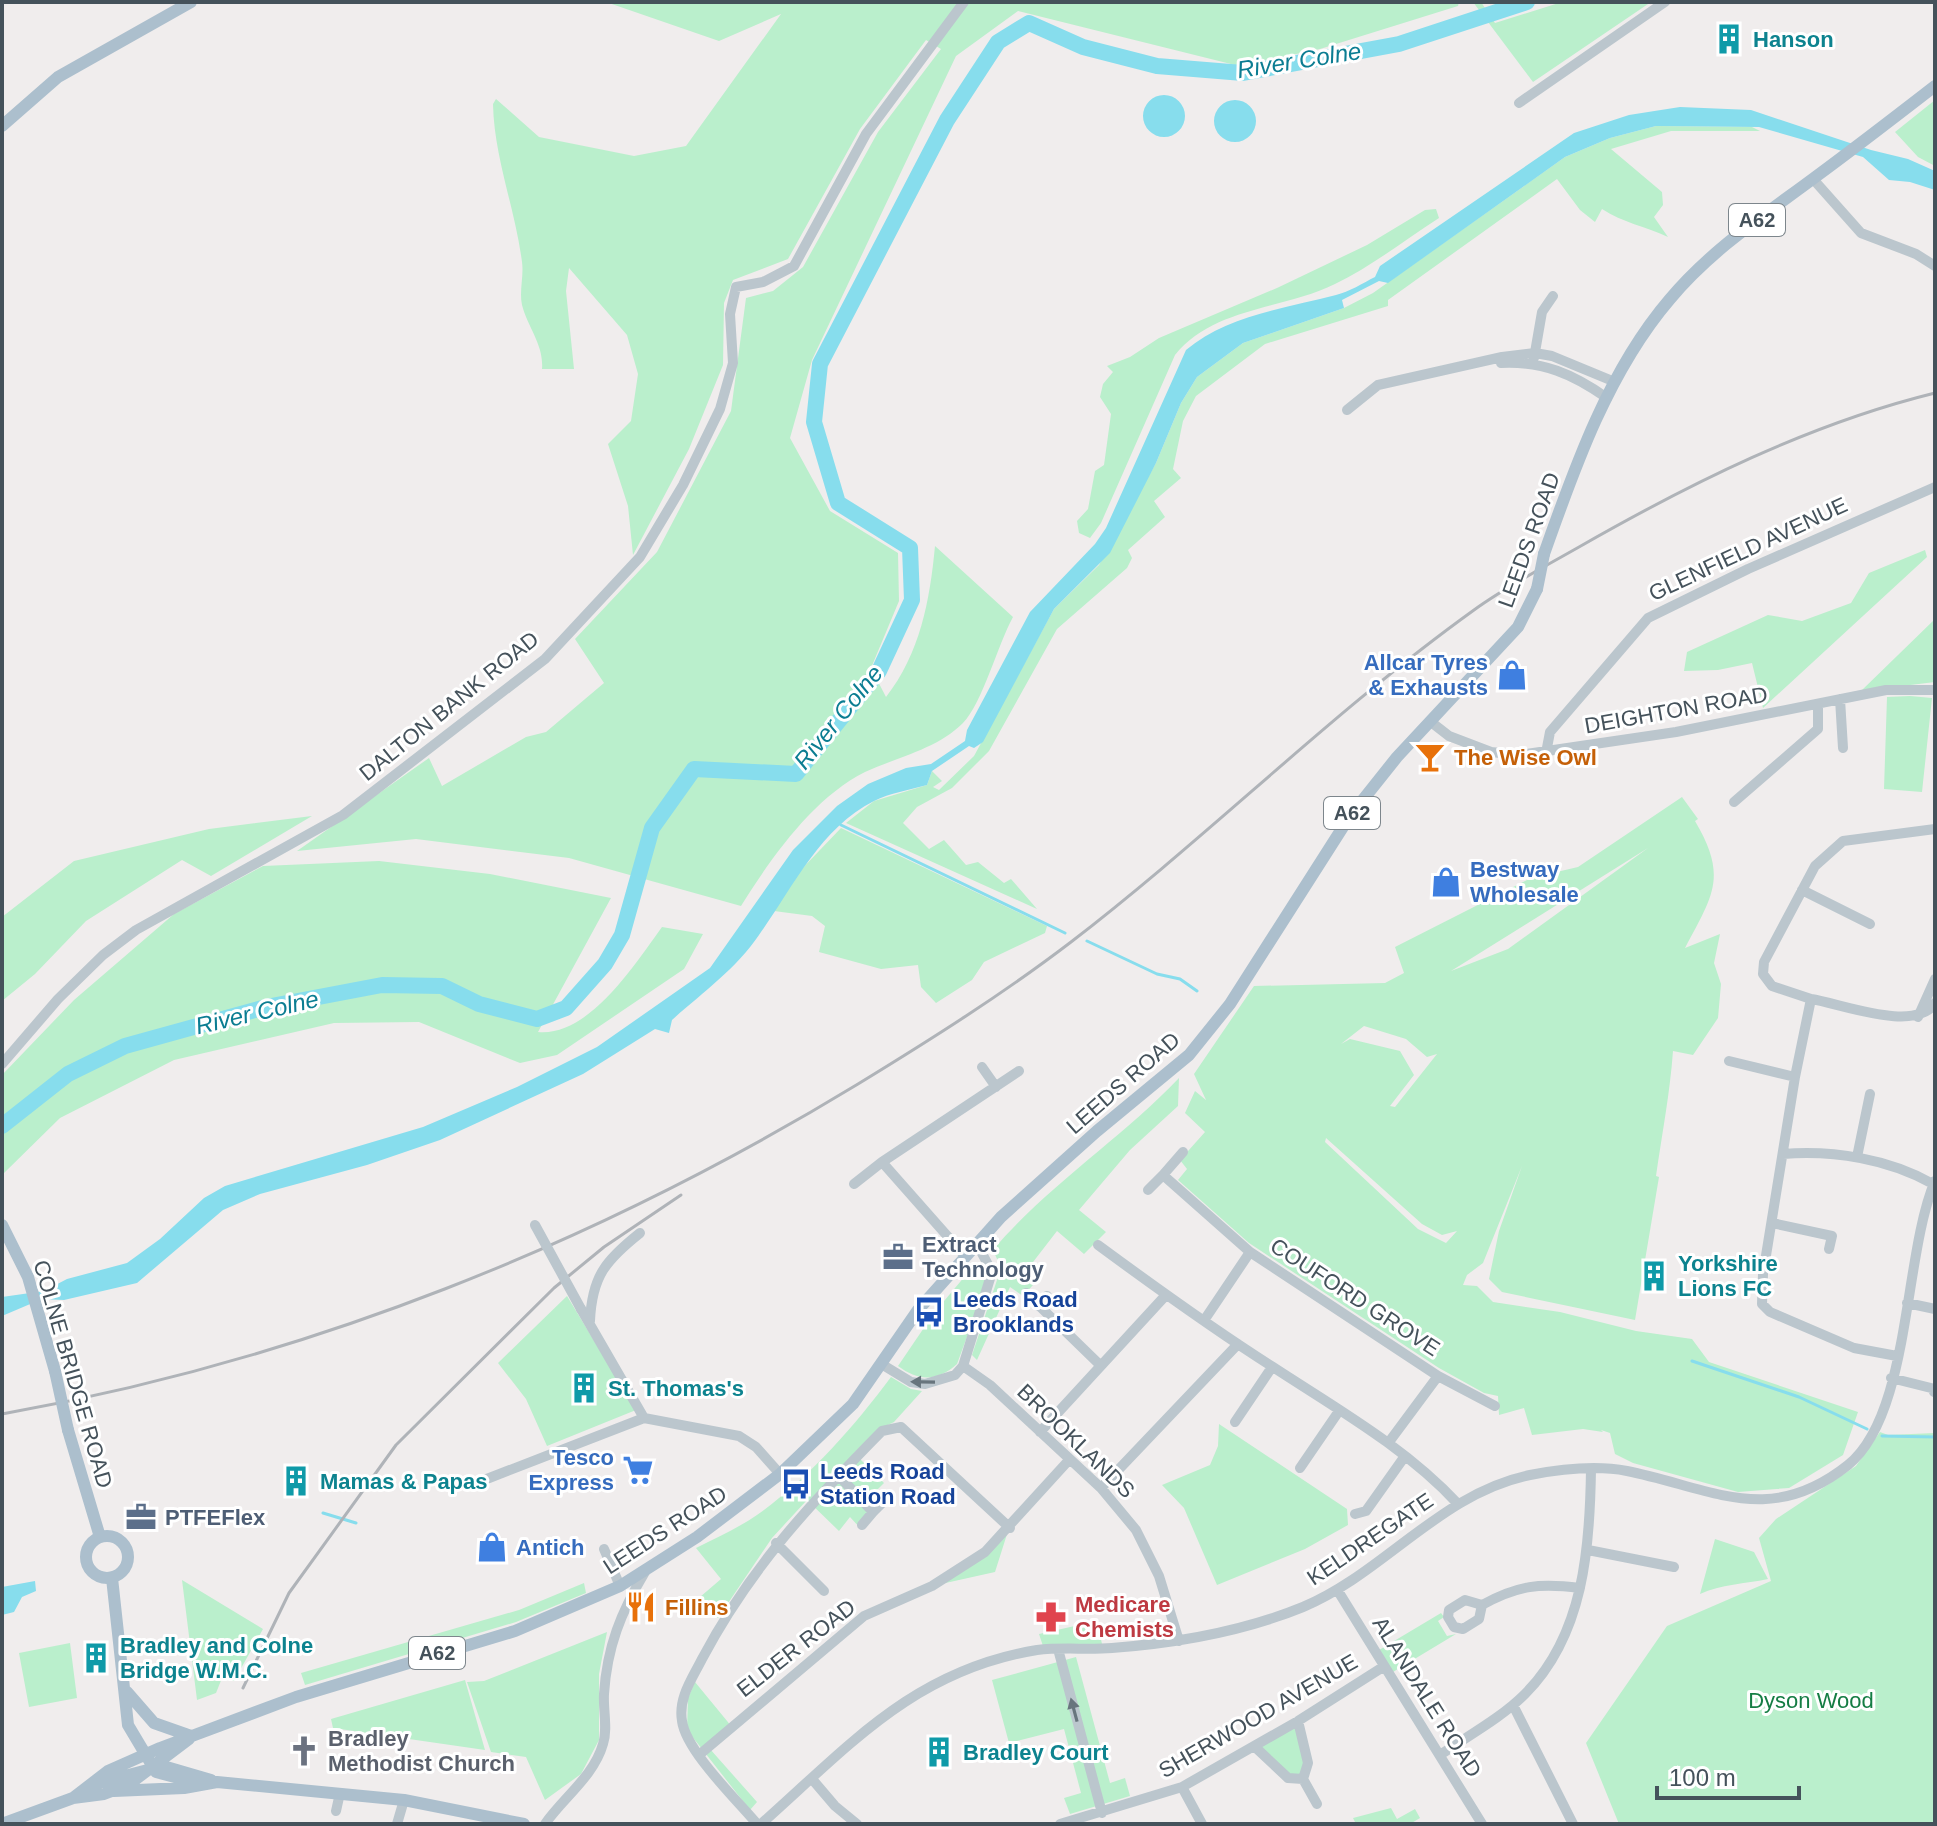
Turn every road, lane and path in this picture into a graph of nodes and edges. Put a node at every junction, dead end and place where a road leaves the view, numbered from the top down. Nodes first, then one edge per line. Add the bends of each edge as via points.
1 (191, 2) edge
2 (964, 2) edge
3 (1665, 2) edge
4 (1935, 86) edge
5 (1519, 103) dead end
6 (2, 126) edge
7 (1813, 179) junction
8 (1935, 266) edge
9 (1553, 296) dead end
10 (1535, 353) junction
11 (1483, 363) junction
12 (1558, 369) junction
13 (1615, 382) junction
14 (1607, 398) junction
15 (1347, 410) dead end
16 (1935, 487) edge
17 (1935, 690) edge
18 (1840, 699) junction
19 (1818, 704) junction
20 (1431, 722) junction
21 (1843, 748) dead end
22 (1546, 753) junction
23 (1734, 802) dead end
24 (1935, 829) edge
25 (1802, 890) junction
26 (1870, 924) dead end
27 (1935, 979) edge
28 (1811, 999) junction
29 (1935, 1003) edge
30 (1918, 1017) junction
31 (1729, 1061) dead end
32 (2, 1064) edge
33 (982, 1067) dead end
34 (1019, 1071) dead end
35 (1795, 1077) junction
36 (996, 1087) junction
37 (1870, 1094) dead end
38 (1183, 1152) dead end
39 (1783, 1154) junction
40 (1857, 1157) junction
41 (882, 1162) junction
42 (1163, 1175) junction
43 (1934, 1182) edge
44 (854, 1184) dead end
45 (1148, 1190) dead end
46 (1772, 1223) junction
47 (535, 1225) dead end
48 (4, 1232) edge
49 (640, 1233) dead end
50 (977, 1244) junction
51 (1098, 1245) dead end
52 (1829, 1249) dead end
53 (1250, 1252) junction
54 (965, 1256) junction
55 (1026, 1293) dead end
56 (1166, 1295) junction
57 (1047, 1296) dead end
58 (1907, 1303) junction
59 (1039, 1306) junction
60 (1935, 1309) edge
61 (1205, 1319) junction
62 (590, 1323) junction
63 (1238, 1344) junction
64 (1897, 1356) junction
65 (1099, 1364) junction
66 (883, 1365) junction
67 (963, 1366) junction
68 (1272, 1367) junction
69 (1438, 1376) junction
70 (1891, 1378) junction
71 (1934, 1392) edge
72 (1495, 1406) dead end
73 (1339, 1411) junction
74 (644, 1418) junction
75 (1235, 1422) dead end
76 (1040, 1432) junction
77 (1389, 1442) junction
78 (1405, 1456) junction
79 (1069, 1460) junction
80 (1300, 1468) dead end
81 (1591, 1469) junction
82 (780, 1474) junction
83 (838, 1475) junction
84 (479, 1482) dead end
85 (1101, 1488) junction
86 (882, 1503) dead end
87 (1458, 1504) junction
88 (873, 1512) junction
89 (1355, 1514) dead end
90 (862, 1525) dead end
91 (1010, 1528) junction
92 (100, 1537) junction
93 (776, 1543) junction
94 (604, 1549) dead end
95 (1588, 1550) junction
96 (1674, 1567) dead end
97 (645, 1572) junction
98 (112, 1578) junction
99 (620, 1586) junction
100 (1580, 1588) junction
101 (824, 1591) dead end
102 (1338, 1591) junction
103 (1482, 1605) dead end
104 (1179, 1641) junction
105 (1058, 1649) junction
106 (1383, 1667) junction
107 (127, 1692) junction
108 (1513, 1705) junction
109 (1298, 1721) junction
110 (191, 1736) junction
111 (1254, 1746) junction
112 (143, 1754) junction
113 (699, 1755) junction
114 (1440, 1755) junction
115 (153, 1768) junction
116 (191, 1772) junction
117 (812, 1779) junction
118 (1303, 1779) junction
119 (217, 1782) junction
120 (200, 1784) junction
121 (91, 1785) junction
122 (1182, 1787) junction
123 (114, 1791) junction
124 (340, 1793) junction
125 (73, 1798) junction
126 (404, 1800) junction
127 (1317, 1804) dead end
128 (336, 1811) dead end
129 (1102, 1813) junction
130 (23, 1820) edge
131 (486, 1820) edge
132 (2, 1824) edge
133 (397, 1824) edge
134 (524, 1824) edge
135 (545, 1824) edge
136 (759, 1824) edge
137 (857, 1824) edge
138 (1060, 1824) edge
139 (1202, 1824) edge
140 (1482, 1824) edge
141 (1573, 1824) edge

1 - 6 main road via 58,77
2 - 32 street, DALTON BANK ROAD via 866,134 794,266 763,282 736,287 730,314 733,363 720,409 640,557 545,659 343,815 136,930 103,955
3 - 5 street
4 - 7 main road, LEEDS ROAD / A62
7 - 8 street via 1861,233
7 - 13 main road, LEEDS ROAD / A62 via 1720,246 1670,299
9 - 10 street via 1542,312
10 - 11 street
10 - 12 street via 1534,358
10 - 13 street
11 - 12 street via 1524,362
11 - 15 street via 1378,385
12 - 14 street
13 - 14 main road, LEEDS ROAD / A62
14 - 20 main road, LEEDS ROAD / A62, bridge via 1566,492 1537,589 1518,627
16 - 22 street, GLENFIELD AVENUE via 1761,562 1648,618 1550,732
17 - 18 street, DEIGHTON ROAD via 1886,690
18 - 19 street, DEIGHTON ROAD
18 - 21 street
19 - 22 street, DEIGHTON ROAD
19 - 23 street via 1818,729
20 - 22 street, DEIGHTON ROAD via 1449,736 1491,752
20 - 50 main road, LEEDS ROAD / A62 via 1350,816 1230,1004 1189,1055 1097,1131
24 - 25 street via 1843,841 1815,866
25 - 26 street
25 - 28 street via 1764,962 1763,974 1772,986
27 - 30 street
28 - 30 street
28 - 35 street
29 - 30 street
31 - 35 street
33 - 36 street
34 - 36 street
35 - 39 street
36 - 41 street
37 - 40 street
38 - 42 street
39 - 40 street
39 - 46 street
40 - 43 street
41 - 44 street
41 - 54 street
42 - 45 street
42 - 53 street, COUFORD GROVE
43 - 58 street, KELDREGATE
46 - 52 street via 1832,1236
46 - 64 street via 1763,1274 1765,1308 1854,1348
47 - 62 street, bridge
48 - 92 main road, COLNE BRIDGE ROAD, bridge via 28,1277
49 - 62 street via 613,1254 601,1273 592,1293
50 - 54 main road, LEEDS ROAD / A62
50 - 67 street via 992,1272
51 - 56 street
53 - 61 street, COUFORD GROVE
53 - 69 street, COUFORD GROVE
54 - 66 main road, LEEDS ROAD / A62 via 918,1310
55 - 59 street
56 - 61 street
56 - 65 street
57 - 59 street
58 - 60 street
58 - 64 street, KELDREGATE
59 - 65 street
61 - 63 street
62 - 74 street
63 - 68 street
63 - 85 street
64 - 70 street, KELDREGATE
65 - 76 street
67 -> 66 street via 944,1380 925,1384
66 - 82 main road, LEEDS ROAD / A62 via 829,1430
67 - 76 street, BROOKLANDS
68 - 73 street
68 - 75 street
69 - 72 street, COUFORD GROVE
69 - 77 street, COUFORD GROVE
70 - 71 street
70 - 81 street, KELDREGATE via 1869,1443 1849,1464 1792,1497 1723,1498 1627,1471
73 - 77 street
73 - 80 street
74 - 82 street via 739,1436
74 - 84 street
76 - 79 street, BROOKLANDS
77 - 78 street
78 - 87 street
78 - 89 street via 1366,1511
79 - 85 street, BROOKLANDS
79 - 91 street, ELDER ROAD
81 - 87 street, KELDREGATE via 1526,1476
81 - 95 street
82 - 97 main road, LEEDS ROAD / A62
83 - 88 street
83 - 91 street via 882,1431 901,1427
83 - 93 street
85 - 104 street, BROOKLANDS via 1146,1548
86 - 88 street
87 - 102 street, KELDREGATE
88 - 90 street
91 - 113 street, ELDER ROAD via 985,1552 932,1586 864,1616
92 - 98 main road via 90,1544 86,1561 93,1574
92 - 98 main road via 114,1537 128,1551 125,1570
93 - 101 street
93 - 113 street via 730,1606 683,1697 682,1723
94 - 99 street
95 - 96 street
95 - 100 street
97 - 99 main road, LEEDS ROAD / A62
97 - 135 street via 620,1615 608,1651 604,1744 585,1778
98 - 107 main road
99 - 110 main road, LEEDS ROAD / A62 via 515,1631 322,1689
100 - 103 street via 1550,1584 1511,1589
100 - 108 street via 1552,1658
102 - 104 street, KELDREGATE via 1235,1631
102 - 106 street, ALANDALE ROAD
104 - 105 street, KELDREGATE
105 - 117 street, KELDREGATE via 982,1664 915,1695 883,1714
129 -> 105 street
106 - 109 street, SHERWOOD AVENUE
106 - 114 street, ALANDALE ROAD
107 - 110 main road via 154,1723
107 - 112 main road
108 - 114 street
108 - 141 street
109 - 111 street, SHERWOOD AVENUE
109 - 118 street via 1308,1763
110 - 112 main road, LEEDS ROAD / A62
110 - 115 main road, LEEDS ROAD / A62
110 - 116 main road via 185,1758
111 - 118 street via 1288,1778
111 - 122 street, SHERWOOD AVENUE
112 - 115 main road
112 - 121 main road, LEEDS ROAD / A62
113 - 136 street
114 - 140 street, ALANDALE ROAD
115 - 116 main road
115 - 120 main road
115 - 121 main road
115 - 123 main road, LEEDS ROAD / A62
116 - 119 main road
117 - 136 street, KELDREGATE
117 - 137 street
118 - 127 street
119 - 120 main road
119 - 124 main road
120 - 123 main road
121 - 125 main road, LEEDS ROAD / A62
122 - 129 street, SHERWOOD AVENUE
122 - 139 street
123 - 125 main road, LEEDS ROAD / A62
124 - 126 main road
124 - 128 street
125 - 130 main road, LEEDS ROAD / A62
126 - 131 main road
126 - 133 street
129 - 138 street, SHERWOOD AVENUE
130 - 132 main road, LEEDS ROAD / A62
131 - 134 main road

